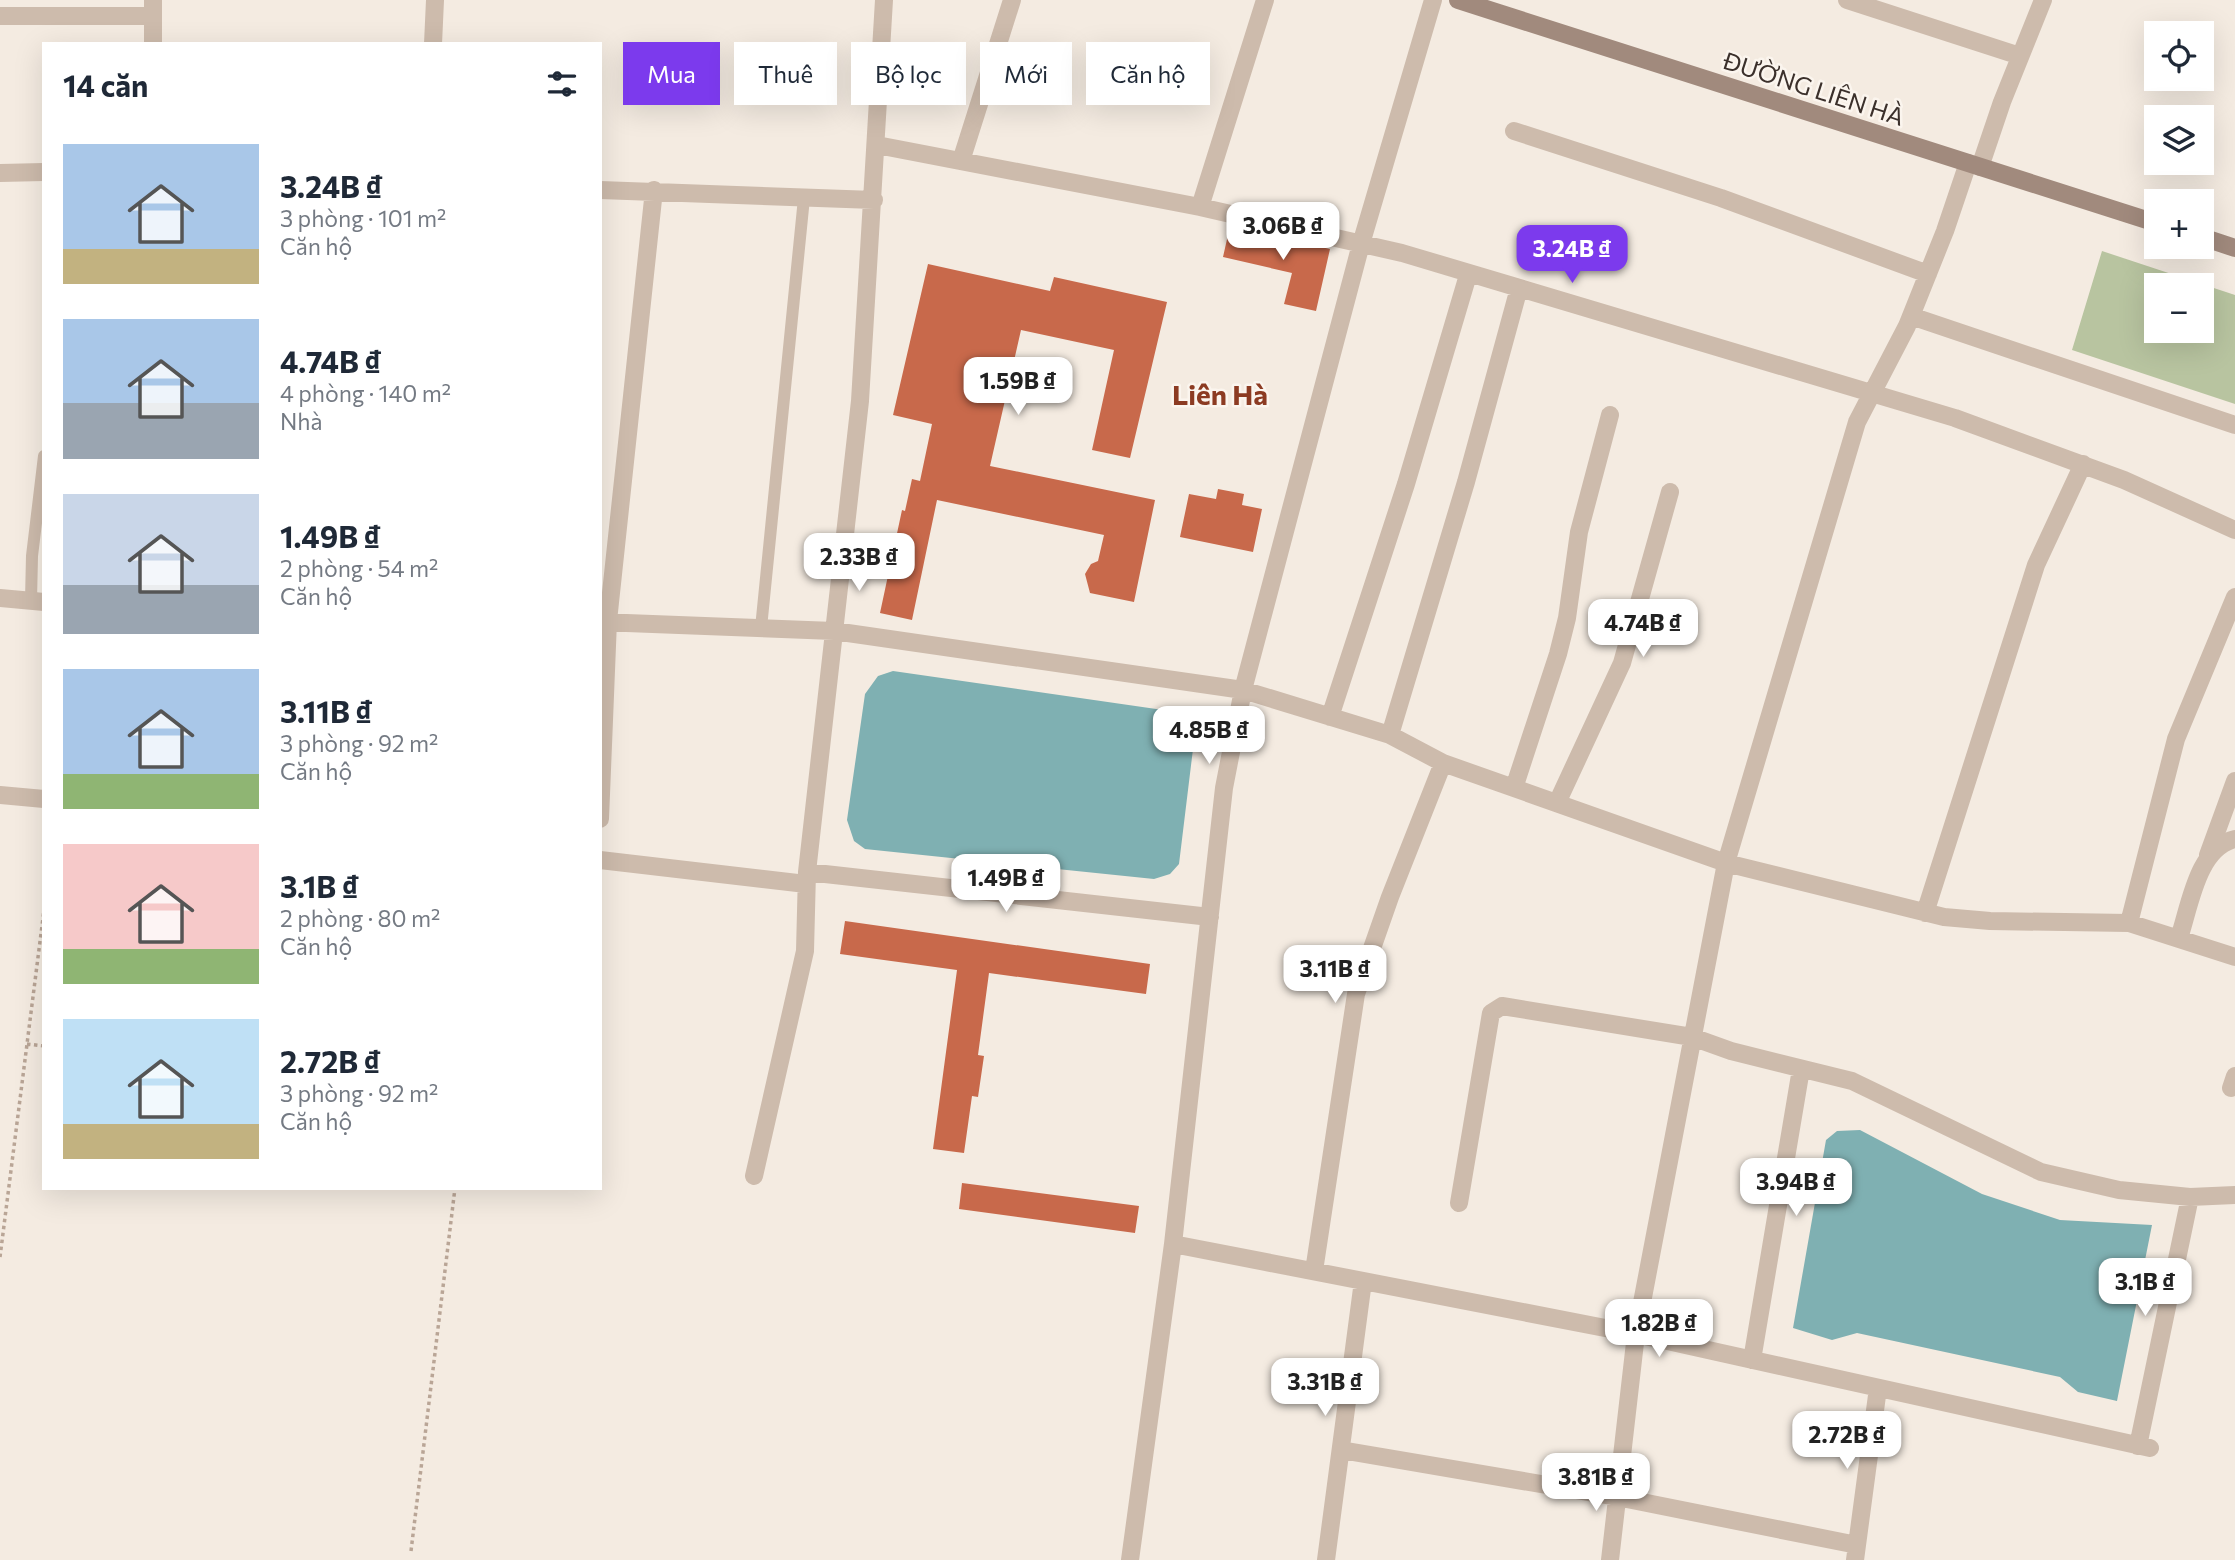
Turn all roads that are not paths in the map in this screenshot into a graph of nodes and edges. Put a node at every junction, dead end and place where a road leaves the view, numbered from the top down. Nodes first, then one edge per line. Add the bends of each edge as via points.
1 (435, 0) edge
2 (884, 0) edge
3 (1012, 0) edge
4 (1265, 0) edge
5 (1433, 0) edge
6 (1458, 0) edge
7 (1847, 0) edge
8 (2043, 0) edge
9 (153, 8) edge
10 (0, 16) edge
11 (153, 42) edge
12 (433, 42) edge
13 (2020, 56) junction
14 (1514, 131) dead end
15 (877, 145) junction
16 (961, 162) junction
17 (1974, 165) junction
18 (42, 172) edge
19 (0, 173) edge
20 (602, 190) edge
21 (654, 190) junction
22 (804, 198) junction
23 (873, 200) junction
24 (1200, 207) junction
25 (2144, 219) edge
26 (2214, 241) edge
27 (1361, 244) junction
28 (2235, 248) edge
29 (1928, 274) junction
30 (1468, 275) junction
31 (1518, 288) junction
32 (1912, 316) junction
33 (1872, 394) junction
34 (1610, 415) dead end
35 (2235, 425) edge
36 (2083, 464) junction
37 (42, 473) edge
38 (1670, 492) dead end
39 (2235, 530) edge
40 (2235, 597) edge
41 (0, 598) edge
42 (38, 601) edge
43 (604, 622) edge
44 (761, 628) junction
45 (834, 631) junction
46 (1243, 691) junction
47 (1330, 717) junction
48 (602, 721) edge
49 (1390, 735) junction
50 (1443, 763) junction
51 (2235, 781) edge
52 (1514, 788) junction
53 (0, 795) edge
54 (42, 799) edge
55 (1556, 803) junction
56 (2235, 839) edge
57 (602, 860) edge
58 (2206, 862) junction
59 (1726, 863) junction
60 (807, 878) junction
61 (1925, 913) junction
62 (1210, 917) junction
63 (2129, 923) junction
64 (2179, 938) junction
65 (2235, 957) edge
66 (1692, 1037) junction
67 (1801, 1069) junction
68 (754, 1176) dead end
69 (2235, 1195) edge
70 (2190, 1197) junction
71 (1459, 1203) dead end
72 (1173, 1244) junction
73 (1314, 1271) junction
74 (1363, 1281) junction
75 (1636, 1334) junction
76 (1752, 1360) junction
77 (1878, 1388) junction
78 (1340, 1450) junction
79 (1617, 1497) junction
80 (1856, 1552) edge
81 (1130, 1560) edge
82 (1326, 1560) edge
83 (1610, 1560) edge

1 - 12 street
2 - 15 street
3 - 16 street
4 - 24 street
5 - 27 street
6 - 17 main road, ĐƯỜNG LIÊN HÀ
7 - 13 street
8 - 13 street
9 - 10 street
9 - 11 street
13 - 17 street
14 - 29 street via 1721,198
15 - 16 street
15 - 23 street
16 - 24 street
17 - 25 main road, ĐƯỜNG LIÊN HÀ
17 - 29 street
18 - 19 street
20 - 21 street
21 - 22 street
21 - 43 street
22 - 23 street
22 - 44 lane
23 - 45 street via 860,401
24 - 27 street
26 - 28 main road
27 - 30 street
27 - 46 street
29 - 32 street
30 - 31 street
30 - 47 street
31 - 33 street
31 - 49 street
32 - 33 street
32 - 35 street
33 - 36 street
33 - 59 street via 1857,422
34 - 52 street via 1579,532 1558,654
36 - 39 street
36 - 61 street via 2036,565
37 - 42 lane via 32,556
38 - 55 street via 1622,663
40 - 63 street via 2176,738
41 - 42 street
43 - 44 street
43 - 48 street
44 - 45 street
45 - 46 street
45 - 60 street
46 - 47 street
46 - 62 street via 1224,788
47 - 49 street
49 - 50 street
50 - 52 street
50 - 73 street via 1356,994
51 - 58 street
52 - 55 street
53 - 54 street
55 - 59 street
56 - 58 street via 2213,849
57 - 60 street
58 - 64 street
59 - 61 street
59 - 66 street
60 - 62 street
60 - 68 street via 805,951
61 - 63 street via 1990,921
62 - 72 street
63 - 64 street
64 - 65 street
66 - 67 street
66 - 71 street via 1496,1008 1491,1013
66 - 75 street
67 - 70 street via 1852,1082 2041,1172 2119,1190
67 - 76 street
69 - 70 street
70 - 77 street via 2144,1447
72 - 73 street
72 - 81 street
73 - 74 street
74 - 75 street
74 - 78 street
75 - 76 street
75 - 79 street
76 - 77 street
77 - 80 street
78 - 79 street
78 - 82 street
79 - 80 street
79 - 83 street

